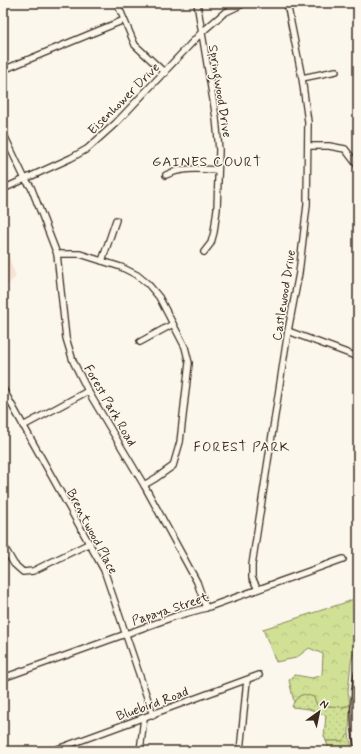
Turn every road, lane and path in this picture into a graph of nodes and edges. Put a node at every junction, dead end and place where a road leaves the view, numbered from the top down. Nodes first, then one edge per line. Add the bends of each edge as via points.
1 (117, 3) edge
2 (197, 3) edge
3 (245, 3) edge
4 (288, 3) edge
5 (124, 20) junction
6 (201, 33) junction
7 (3, 70) edge
8 (336, 71) dead end
9 (165, 73) junction
10 (302, 78) junction
11 (3, 133) edge
12 (308, 146) junction
13 (358, 166) edge
14 (218, 170) junction
15 (166, 175) dead end
16 (25, 179) junction
17 (3, 188) edge
18 (116, 220) dead end
19 (204, 252) dead end
20 (57, 254) junction
21 (102, 260) junction
22 (173, 324) junction
23 (288, 331) junction
24 (140, 342) dead end
25 (358, 357) edge
26 (3, 389) edge
27 (88, 391) junction
28 (23, 426) junction
29 (144, 484) junction
30 (90, 543) junction
31 (3, 545) edge
32 (344, 559) dead end
33 (258, 589) junction
34 (206, 608) junction
35 (126, 634) junction
36 (358, 674) edge
37 (259, 675) dead end
38 (3, 678) edge
39 (247, 680) junction
40 (153, 715) junction
41 (144, 718) junction
42 (358, 744) edge
43 (52, 751) edge
44 (140, 751) edge
45 (240, 751) edge

1 - 5 street
2 - 6 street, Springwood Drive
3 - 6 street, Eisenhower Drive via 224,13
4 - 10 street, Castlewood Drive
5 - 7 street
5 - 9 street via 135,45
6 - 9 street, Eisenhower Drive
6 - 14 street, Springwood Drive via 216,118
8 - 10 street
9 - 16 street, Eisenhower Drive via 87,149
10 - 12 street, Castlewood Drive via 308,122
11 - 16 street, Forest Park Road
12 - 13 street via 345,149
12 - 23 street, Castlewood Drive via 307,205 299,272
14 - 15 street via 189,169
14 - 19 street, Springwood Drive via 214,232 211,243
16 - 17 street, Eisenhower Drive
16 - 20 street, Forest Park Road via 32,187
18 - 21 street
20 - 21 street via 80,254
20 - 27 street, Forest Park Road via 66,338 73,361
21 - 22 street via 137,275 148,284 159,297
22 - 24 street
22 - 29 street via 185,347 189,363 180,442 173,466
23 - 25 street
23 - 33 street, Castlewood Drive via 252,565 252,578
26 - 28 street, Brentwood Place
27 - 28 street
27 - 29 street, Forest Park Road
28 - 30 street, Brentwood Place
29 - 34 street, Forest Park Road via 196,582
30 - 31 street via 33,571 23,572 14,564
30 - 35 street, Brentwood Place via 104,570
32 - 33 street, Papaya Street
33 - 34 street, Papaya Street
34 - 35 street, Papaya Street
35 - 38 street, Papaya Street
35 - 40 street, Brentwood Place
36 - 42 main road via 355,697
37 - 39 street, Bluebird Road
39 - 40 street, Bluebird Road
39 - 45 street
40 - 41 street, Bluebird Road
41 - 43 street, Bluebird Road
41 - 44 street

